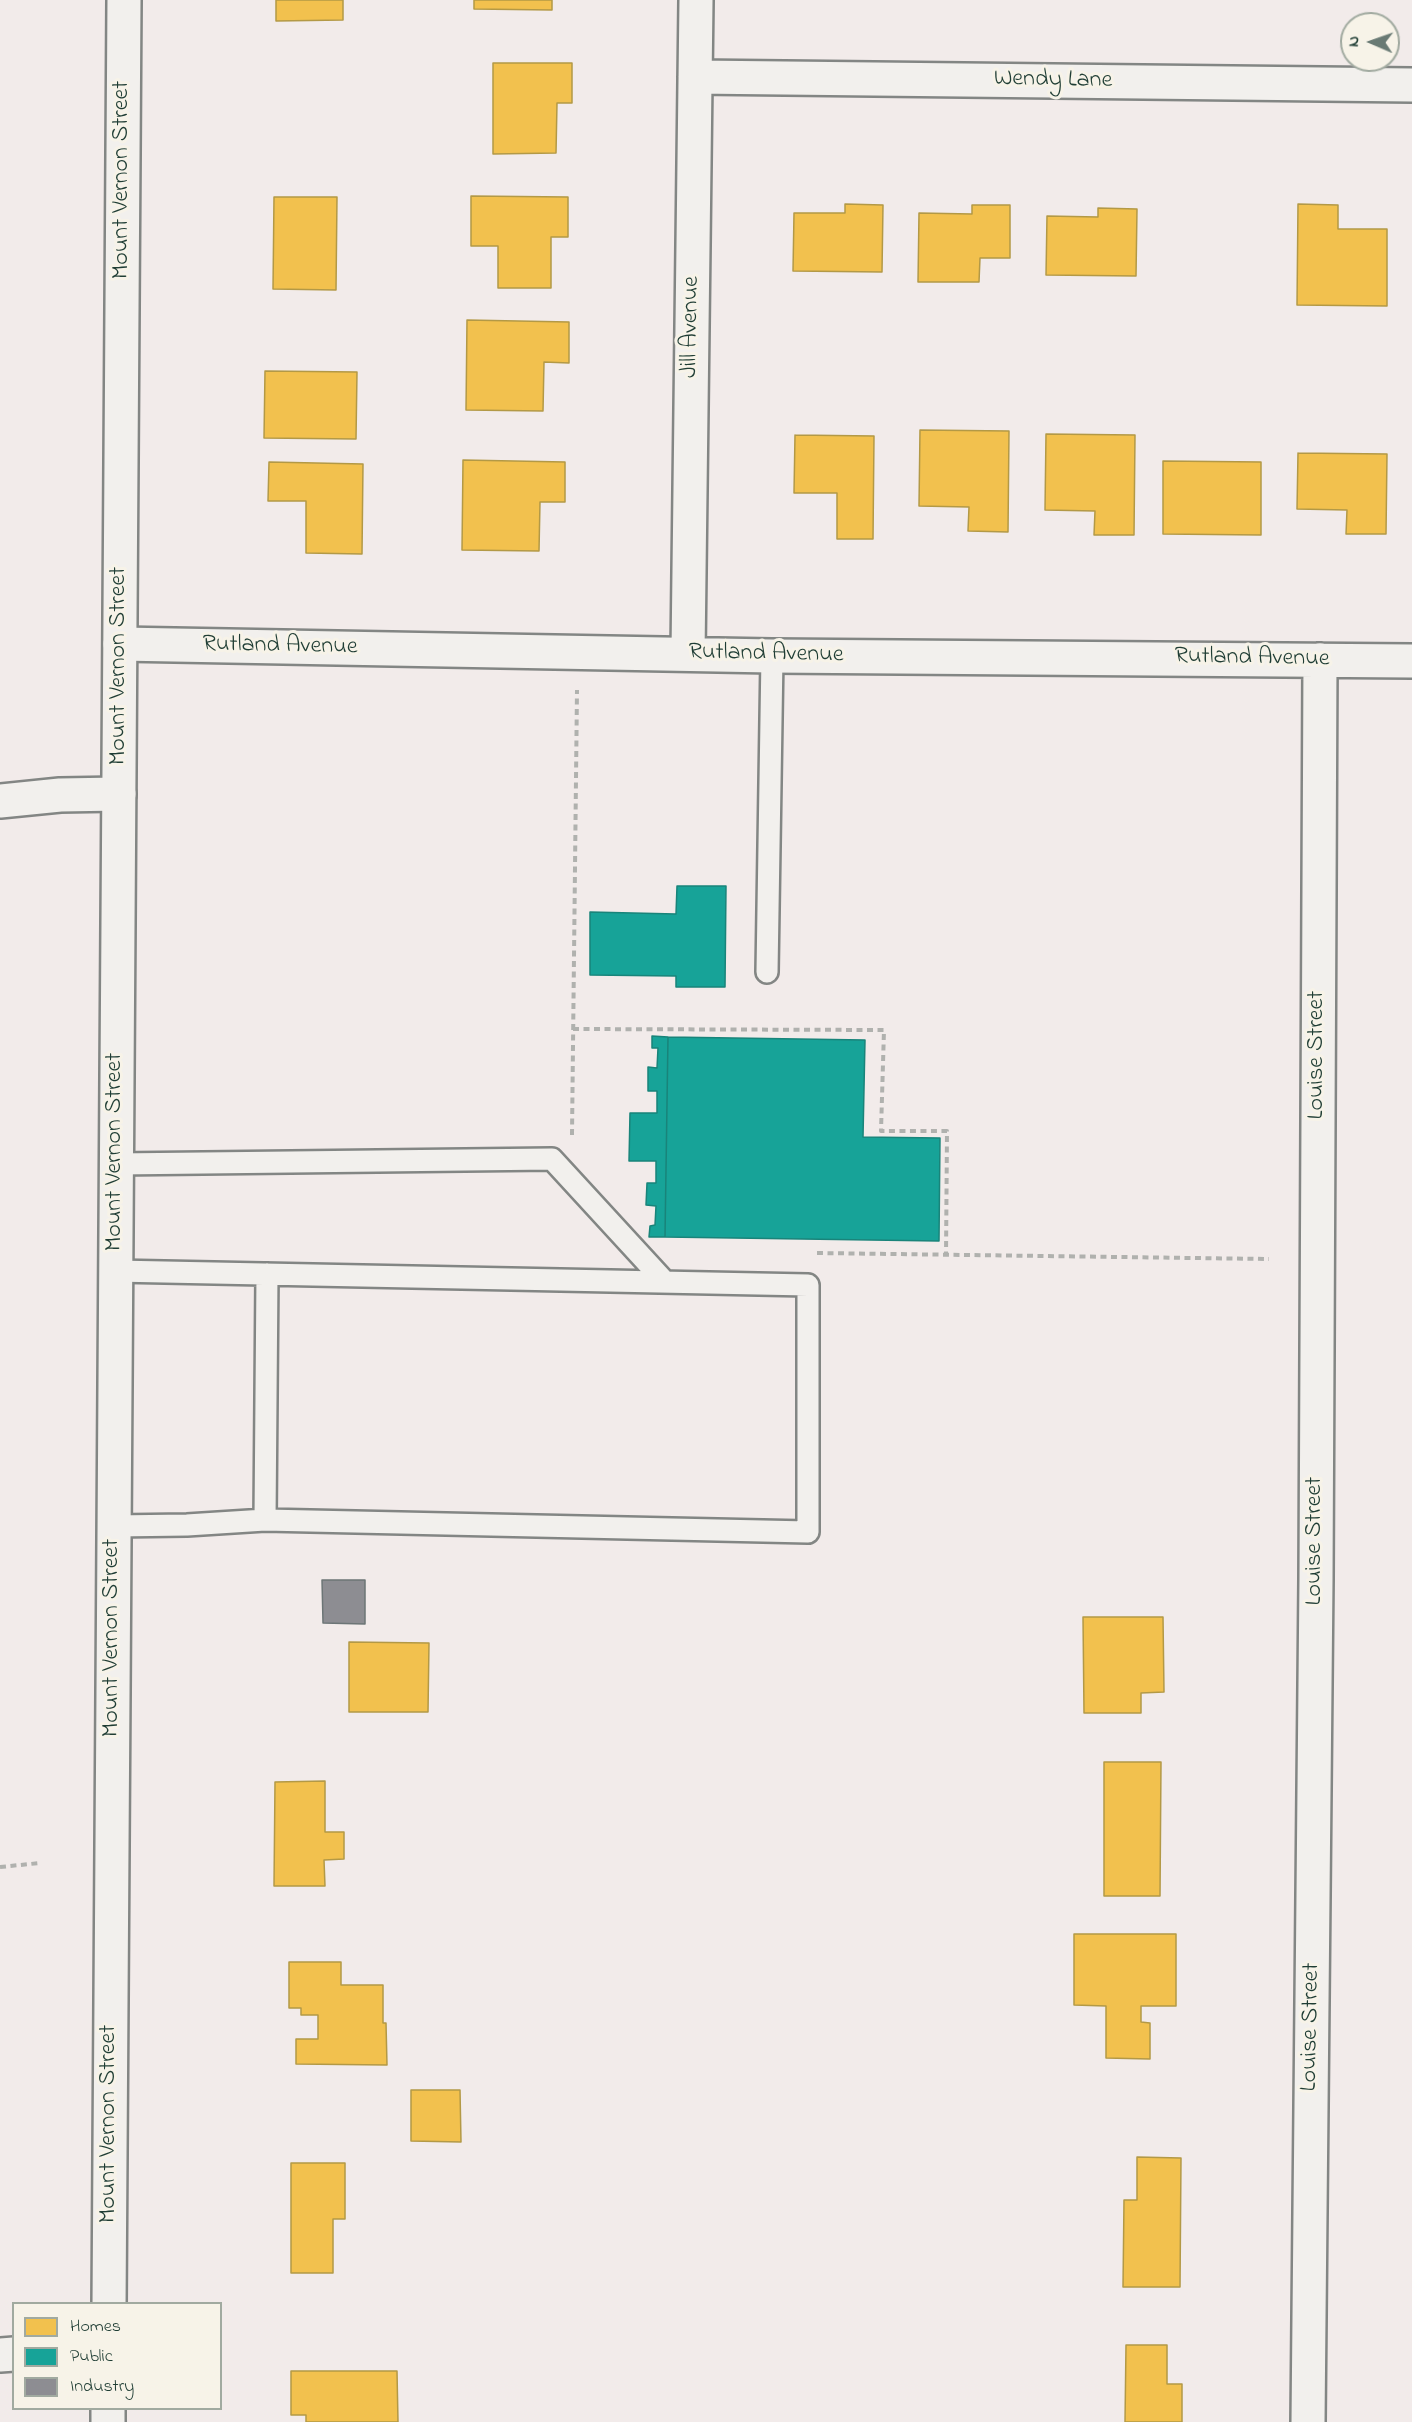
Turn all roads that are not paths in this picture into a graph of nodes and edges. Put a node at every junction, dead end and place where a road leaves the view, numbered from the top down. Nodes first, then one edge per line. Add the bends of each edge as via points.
1 (124, 0) edge
2 (696, 0) edge
3 (694, 77) junction
4 (1412, 85) edge
5 (120, 644) junction
6 (688, 653) junction
7 (772, 656) junction
8 (1320, 660) junction
9 (1412, 661) edge
10 (119, 794) junction
11 (0, 801) edge
12 (767, 972) dead end
13 (116, 1164) junction
14 (115, 1271) junction
15 (267, 1274) junction
16 (665, 1282) junction
17 (265, 1520) junction
18 (114, 1526) junction
19 (109, 2302) edge
20 (1308, 2422) edge

1 - 5 street, Mount Vernon Street
2 - 3 street, Jill Avenue
3 - 4 street, Wendy Lane
3 - 6 street, Jill Avenue
5 - 6 street, Rutland Avenue
5 - 10 street, Mount Vernon Street
6 - 7 street, Rutland Avenue
7 - 8 street, Rutland Avenue
7 - 12 lane
8 - 9 street, Rutland Avenue
8 - 20 street, Louise Street
10 - 11 street
10 - 13 street, Mount Vernon Street
13 - 14 street, Mount Vernon Street
13 - 16 lane via 552,1158
14 - 15 lane
14 - 18 street, Mount Vernon Street
15 - 16 lane
15 - 17 lane
16 - 17 lane via 808,1285 808,1532
17 - 18 lane
18 - 19 street, Mount Vernon Street

